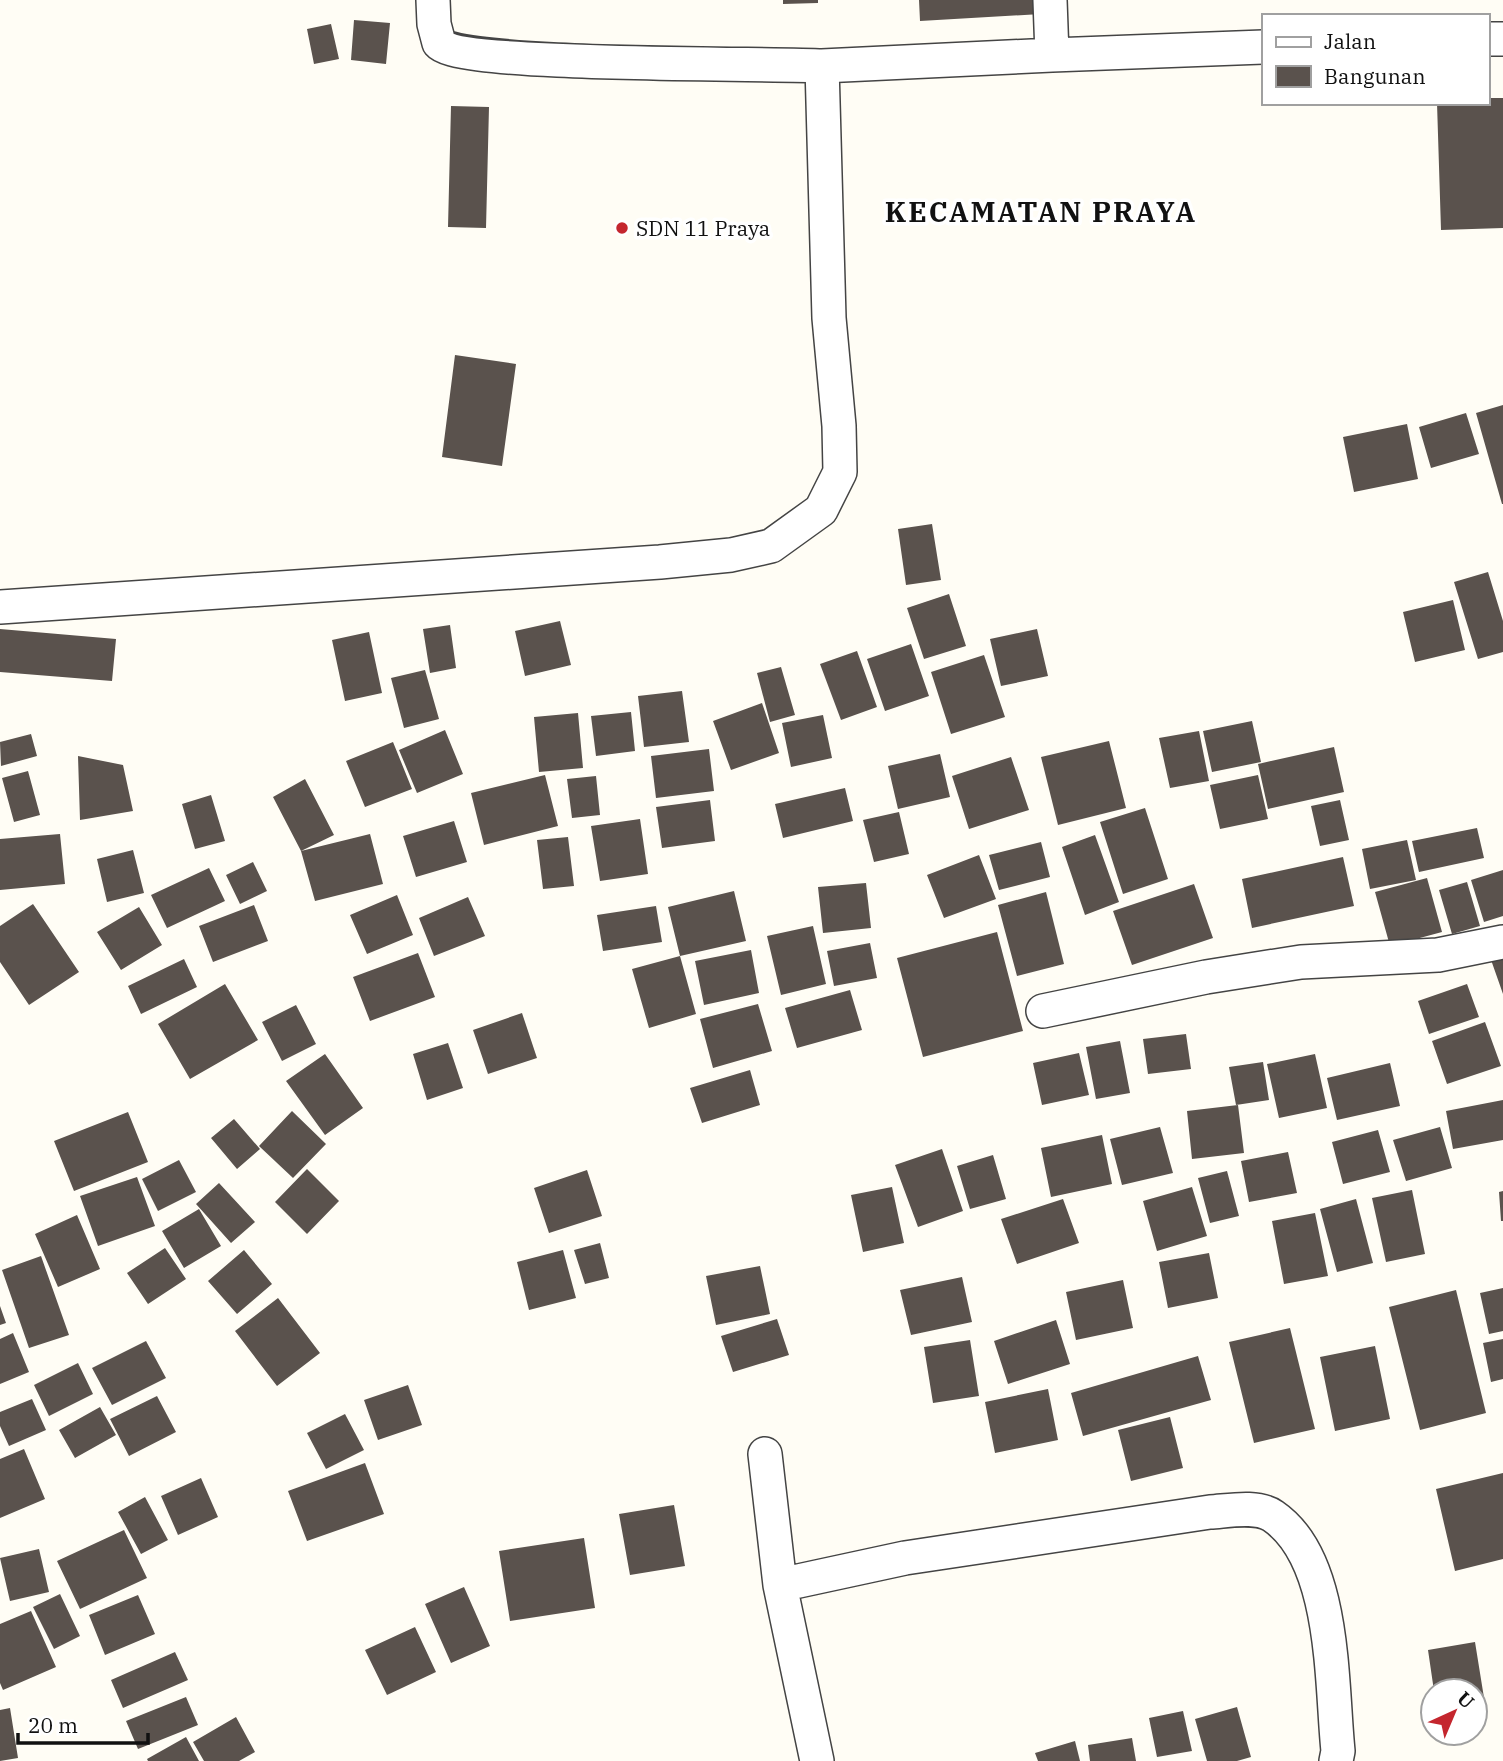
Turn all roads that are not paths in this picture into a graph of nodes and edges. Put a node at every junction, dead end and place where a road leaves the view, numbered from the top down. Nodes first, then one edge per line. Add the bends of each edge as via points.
1 (433, 0) edge
2 (1050, 0) edge
3 (1262, 47) edge
4 (1052, 55) junction
5 (822, 66) junction
6 (0, 607) edge
7 (1503, 942) edge
8 (1043, 1012) dead end
9 (765, 1454) dead end
10 (780, 1585) junction
11 (817, 1761) edge
12 (1336, 1761) edge

1 - 5 street via 439,43 458,52 560,61
2 - 4 street
3 - 4 street
4 - 5 street
5 - 6 street via 829,318 839,472 830,497 806,524 771,546 732,555
7 - 8 street via 1438,954 1301,962
9 - 10 street
10 - 11 street
10 - 12 street via 905,1558 1210,1512 1271,1514 1293,1534 1311,1567 1324,1608

